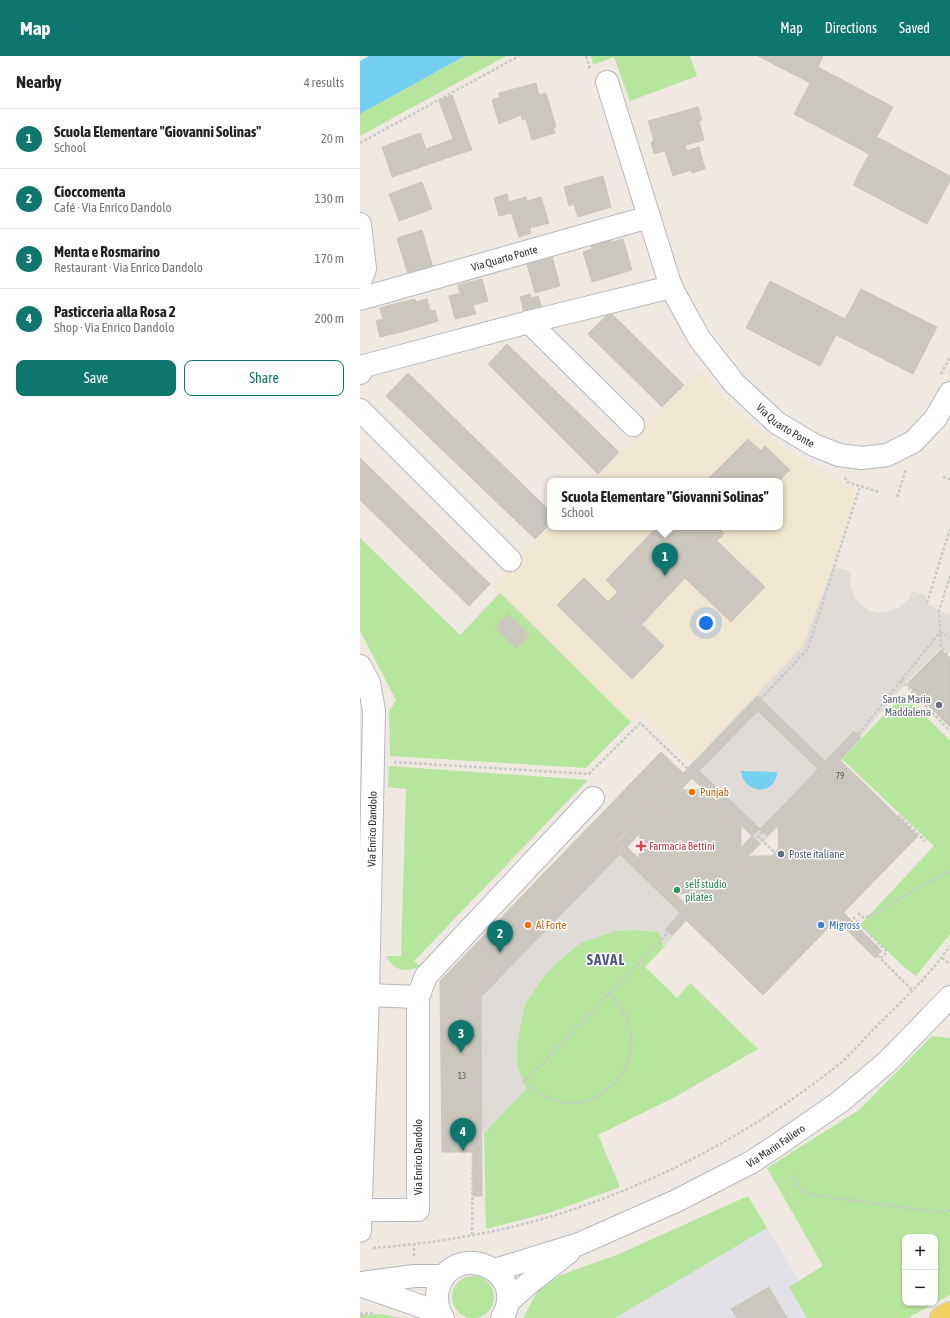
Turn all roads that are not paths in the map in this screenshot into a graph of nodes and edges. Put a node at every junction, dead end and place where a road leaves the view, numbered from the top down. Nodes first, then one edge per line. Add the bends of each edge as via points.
1 (607, 82) dead end
2 (649, 217) junction
3 (360, 224) edge
4 (360, 282) edge
5 (671, 287) junction
6 (360, 299) edge
7 (529, 322) junction
8 (360, 373) edge
9 (950, 393) edge
10 (360, 410) edge
11 (633, 425) dead end
12 (510, 560) dead end
13 (360, 666) edge
14 (374, 756) edge
15 (593, 798) dead end
16 (368, 995) junction
17 (418, 997) junction
18 (948, 1004) edge
19 (360, 1210) edge
20 (366, 1240) edge
21 (579, 1244) junction
22 (495, 1270) junction
23 (444, 1276) junction
24 (360, 1284) edge
25 (505, 1310) edge
26 (950, 1313) edge
27 (441, 1316) edge
28 (941, 1318) edge

1 - 2 street, Via Quarto Ponte
2 - 5 street, Via Quarto Ponte
2 - 6 street, Via Quarto Ponte
3 - 4 street via 364,269
5 - 7 street
5 - 9 street, Via Quarto Ponte via 699,338 734,383 777,423 814,445 839,455 862,458 887,455 913,442 935,419
7 - 8 street via 364,366
7 - 11 street
10 - 12 street
13 - 14 street, Via Enrico Dandolo via 369,683 374,711
14 - 16 street, Via Enrico Dandolo
15 - 17 street, Via Enrico Dandolo via 426,976
16 - 17 street
16 - 19 street, Via Enrico Dandolo
17 - 19 street, Via Enrico Dandolo via 418,1210
18 - 21 street, Via Marin Faliero via 887,1062 841,1101 750,1163
19 - 20 street, Via Enrico Dandolo
21 - 22 street, Via Marin Faliero
21 - 25 street, Via Marin Faliero via 528,1284
22 - 23 street via 469,1262 460,1264
22 - 25 street, Via Marin Faliero via 504,1280 508,1291
23 - 24 street via 414,1276
23 - 27 street via 436,1296
24 - 27 street
26 - 28 main road

